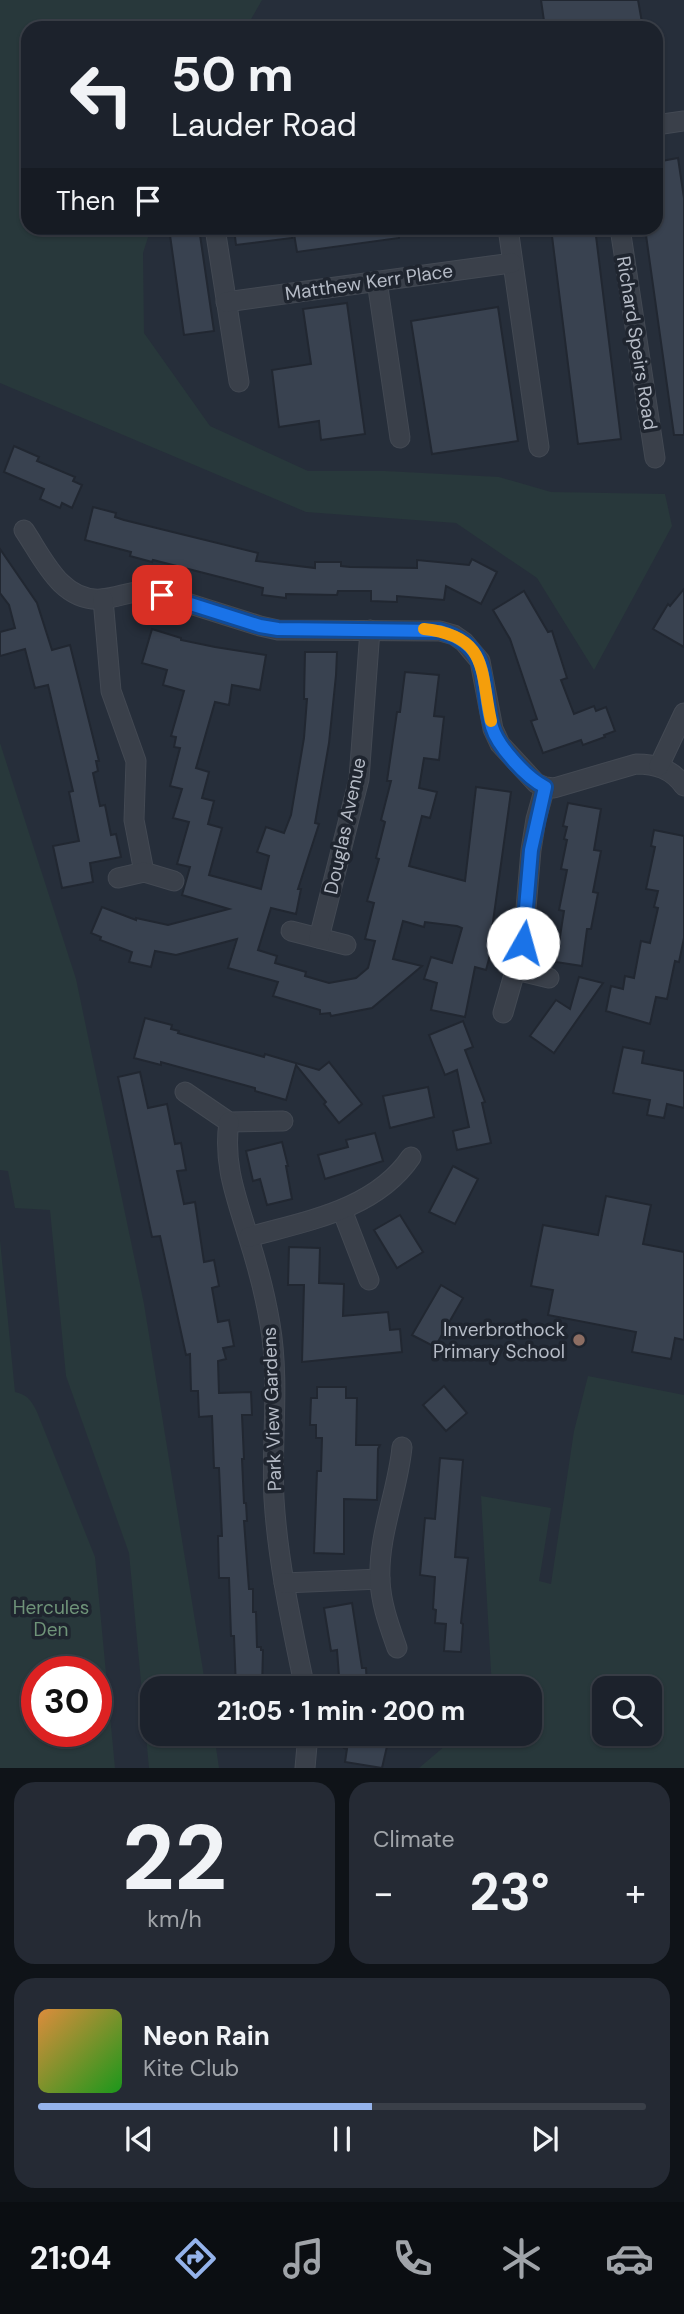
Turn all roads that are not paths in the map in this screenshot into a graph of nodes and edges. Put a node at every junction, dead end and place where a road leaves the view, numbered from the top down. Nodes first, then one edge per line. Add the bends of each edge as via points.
1 (684, 121) edge
2 (663, 124) edge
3 (216, 235) edge
4 (509, 235) edge
5 (621, 235) edge
6 (512, 263) junction
7 (377, 281) junction
8 (226, 302) junction
9 (239, 382) dead end
10 (400, 438) dead end
11 (540, 447) dead end
12 (655, 458) dead end
13 (24, 530) dead end
14 (103, 599) junction
15 (370, 630) junction
16 (684, 713) edge
17 (659, 766) junction
18 (684, 786) edge
19 (545, 787) junction
20 (144, 872) junction
21 (118, 878) dead end
22 (174, 881) dead end
23 (291, 931) dead end
24 (319, 938) junction
25 (346, 945) dead end
26 (516, 970) junction
27 (550, 978) dead end
28 (503, 1013) dead end
29 (185, 1092) dead end
30 (283, 1121) dead end
31 (229, 1122) junction
32 (411, 1157) dead end
33 (342, 1210) junction
34 (249, 1237) junction
35 (369, 1280) dead end
36 (402, 1447) dead end
37 (380, 1579) junction
38 (284, 1583) junction
39 (397, 1648) dead end
40 (302, 1676) edge
41 (306, 1746) edge
42 (305, 1768) edge

1 - 2 street
3 - 8 street
4 - 6 street
5 - 12 street, Richard Speirs Road
6 - 7 street, Matthew Kerr Place
6 - 11 street
7 - 8 street, Matthew Kerr Place
7 - 10 street
8 - 9 street
13 - 14 street via 69,591
14 - 15 street via 134,590 149,591 260,626
14 - 20 street via 111,691 136,761 134,820
15 - 19 street via 440,631 464,642 480,661 500,744
15 - 24 street, Douglas Avenue via 359,779
16 - 17 street
17 - 18 street
17 - 19 street via 636,764 565,786
19 - 26 street via 531,850 526,922
20 - 21 street
20 - 22 street
23 - 24 street
24 - 25 street
26 - 27 street
26 - 28 street
29 - 31 street
30 - 31 street
31 - 34 street, Park View Gardens via 226,1156
32 - 33 street via 388,1185
33 - 34 street
33 - 35 street
34 - 38 street, Park View Gardens via 273,1350 274,1496
36 - 37 street
37 - 38 street
37 - 39 street via 384,1614
38 - 40 street, Park View Gardens
41 - 42 street

